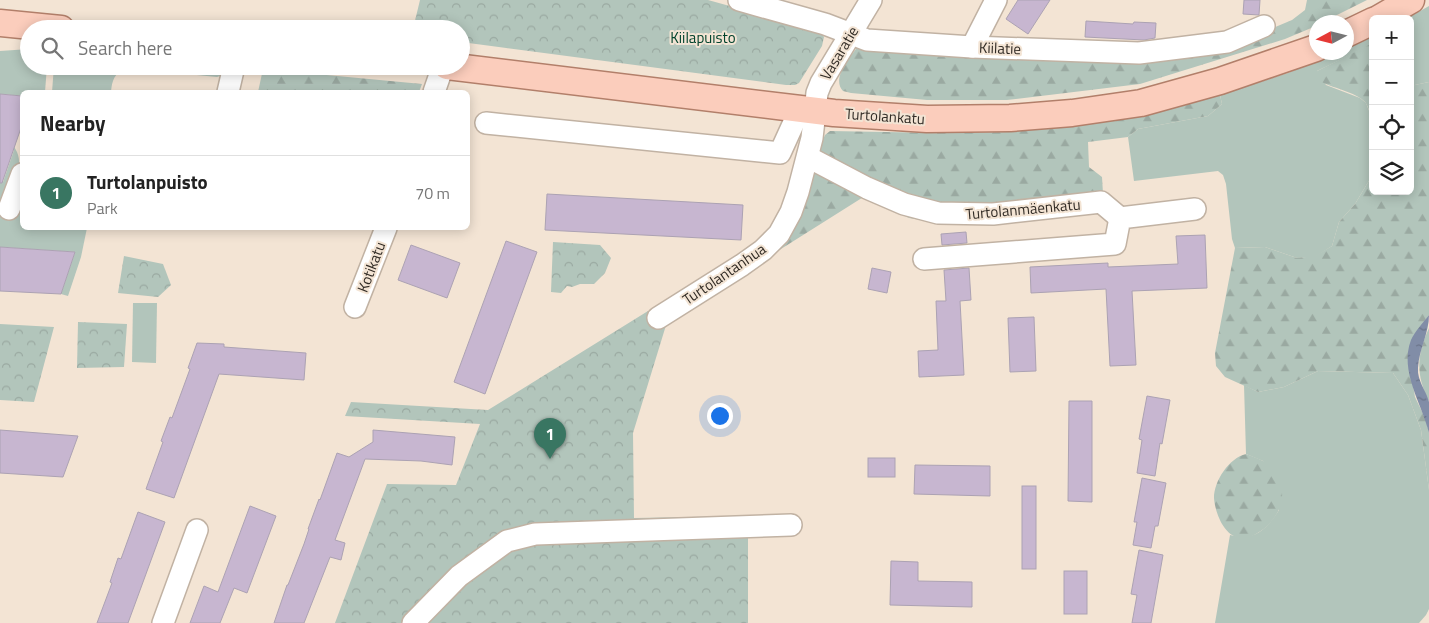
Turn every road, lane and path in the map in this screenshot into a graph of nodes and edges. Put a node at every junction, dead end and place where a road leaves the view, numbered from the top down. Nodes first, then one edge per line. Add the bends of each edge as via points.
1 (739, 0) edge
2 (871, 0) edge
3 (996, 0) edge
4 (1411, 0) edge
5 (1385, 15) edge
6 (0, 23) edge
7 (1369, 23) edge
8 (20, 25) edge
9 (1264, 26) dead end
10 (1354, 30) edge
11 (850, 34) junction
12 (972, 48) junction
13 (1309, 51) edge
14 (470, 69) edge
15 (232, 75) edge
16 (439, 75) edge
17 (228, 90) edge
18 (435, 90) edge
19 (807, 110) junction
20 (486, 124) dead end
21 (808, 156) junction
22 (20, 180) edge
23 (10, 209) dead end
24 (1195, 210) dead end
25 (1120, 218) junction
26 (385, 230) edge
27 (924, 259) dead end
28 (355, 307) dead end
29 (658, 318) dead end
30 (791, 525) dead end
31 (197, 530) dead end
32 (163, 623) edge
33 (412, 623) edge

1 - 11 street, Kiilatie via 826,24
2 - 11 street, Vasaratie
3 - 12 street
4 - 5 main road
6 - 8 main road
7 - 10 main road
9 - 12 street, Kiilatie via 1227,42 1139,53
11 - 12 street, Kiilatie via 867,40
11 - 19 street, Vasaratie
13 - 19 main road, Turtolankatu via 1180,92 1072,113 926,119
14 - 19 main road, Turtolankatu
15 - 17 street
16 - 18 street
19 - 20 street via 780,153
19 - 21 street, Turtolantanhua via 812,138
21 - 25 street, Turtolanmäenkatu via 867,188 904,204 938,213 993,214 1101,202
21 - 29 street, Turtolantanhua via 791,212 779,234 742,265
22 - 23 street
24 - 25 street
25 - 27 street via 1115,244
26 - 28 street, Kotikatu
30 - 33 street via 535,534 507,541 459,576
31 - 32 street

